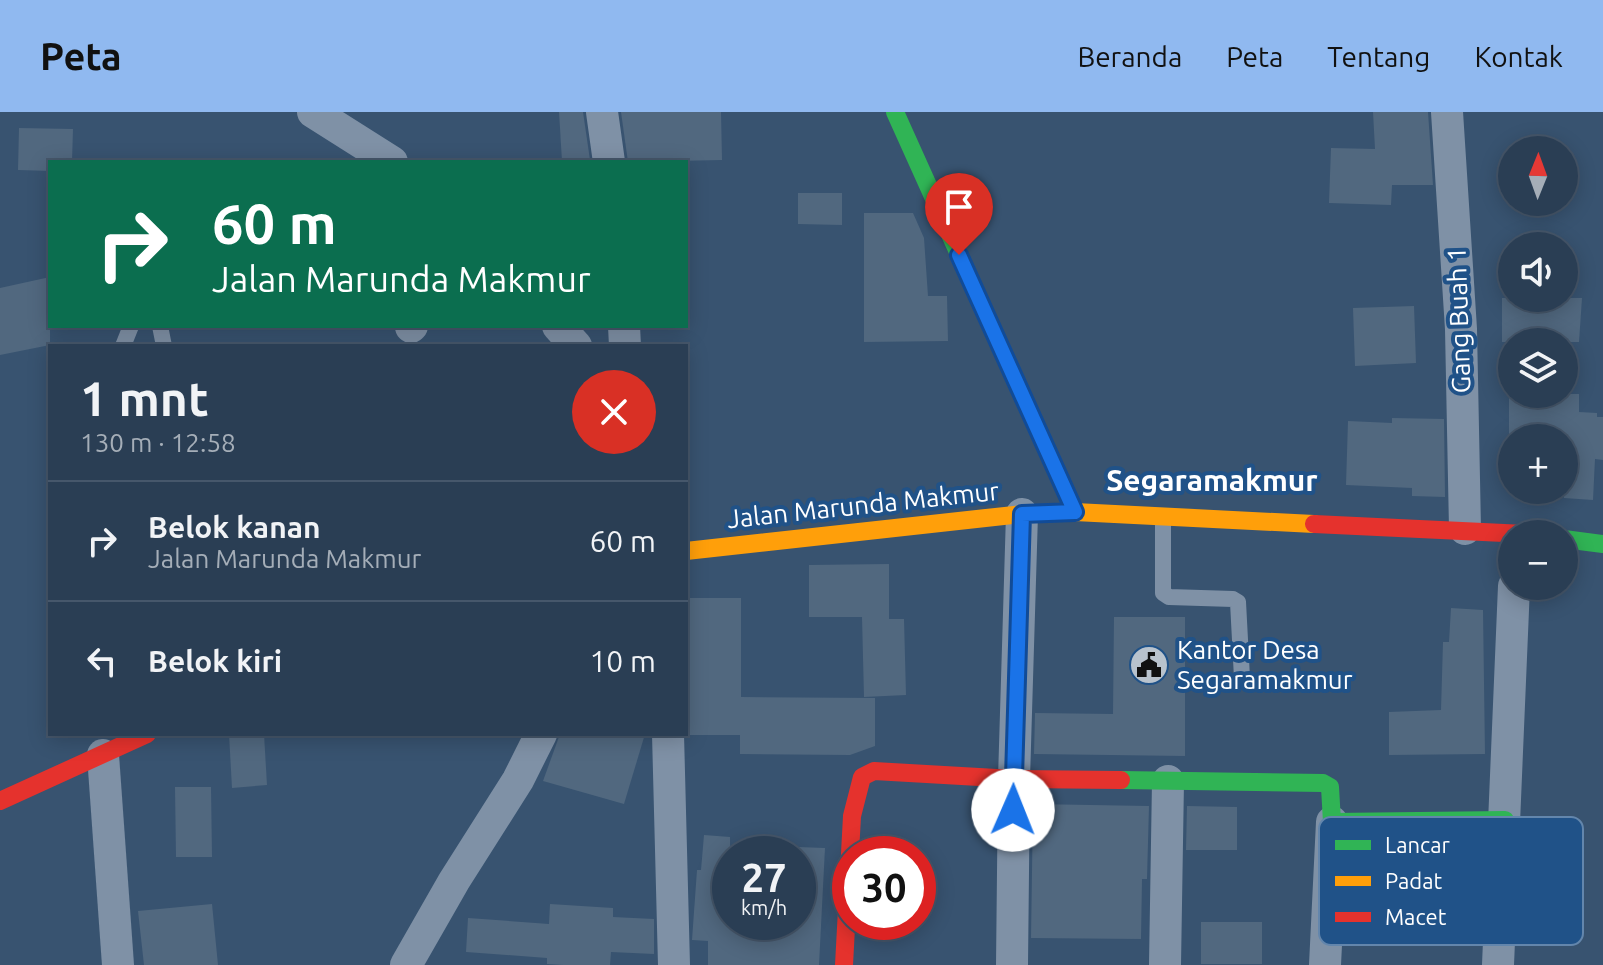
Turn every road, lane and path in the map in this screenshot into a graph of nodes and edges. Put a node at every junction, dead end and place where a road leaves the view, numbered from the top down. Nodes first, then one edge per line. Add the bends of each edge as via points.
1 (313, 112) edge
2 (602, 112) edge
3 (895, 112) edge
4 (1447, 112) edge
5 (389, 160) edge
6 (609, 160) edge
7 (560, 328) edge
8 (574, 344) edge
9 (1075, 512) junction
10 (1022, 514) junction
11 (1163, 516) junction
12 (1465, 529) junction
13 (1498, 532) edge
14 (1578, 541) edge
15 (1603, 544) edge
16 (688, 551) edge
17 (1513, 600) edge
18 (1242, 678) dead end
19 (138, 736) edge
20 (540, 736) edge
21 (668, 736) edge
22 (101, 744) edge
23 (1014, 779) junction
24 (1168, 781) junction
25 (0, 801) edge
26 (1332, 817) edge
27 (1505, 817) edge
28 (1326, 945) edge
29 (1499, 945) edge
30 (118, 965) edge
31 (406, 965) edge
32 (674, 965) edge
33 (844, 965) edge
34 (1012, 965) edge
35 (1165, 965) edge
36 (1325, 965) edge
37 (1498, 965) edge

1 - 5 street
2 - 6 street
3 - 9 street
4 - 12 street, Gang Buah 1 via 1461,329
7 - 8 street
9 - 10 street, Jalan Marunda Makmur
9 - 11 street, Jalan Marunda Makmur
10 - 16 street, Jalan Marunda Makmur
10 - 23 street
11 - 12 street, Jalan Marunda Makmur
11 - 18 lane via 1163,593 1236,600
12 - 13 street, Jalan Marunda Makmur
14 - 15 street
17 - 27 street
19 - 22 street
20 - 31 street
21 - 32 street
22 - 25 street
22 - 30 street
23 - 24 street
23 - 33 street via 874,771 862,777 852,816
23 - 34 street
24 - 26 street via 1323,783 1330,787
24 - 35 street
28 - 36 street
29 - 37 street

